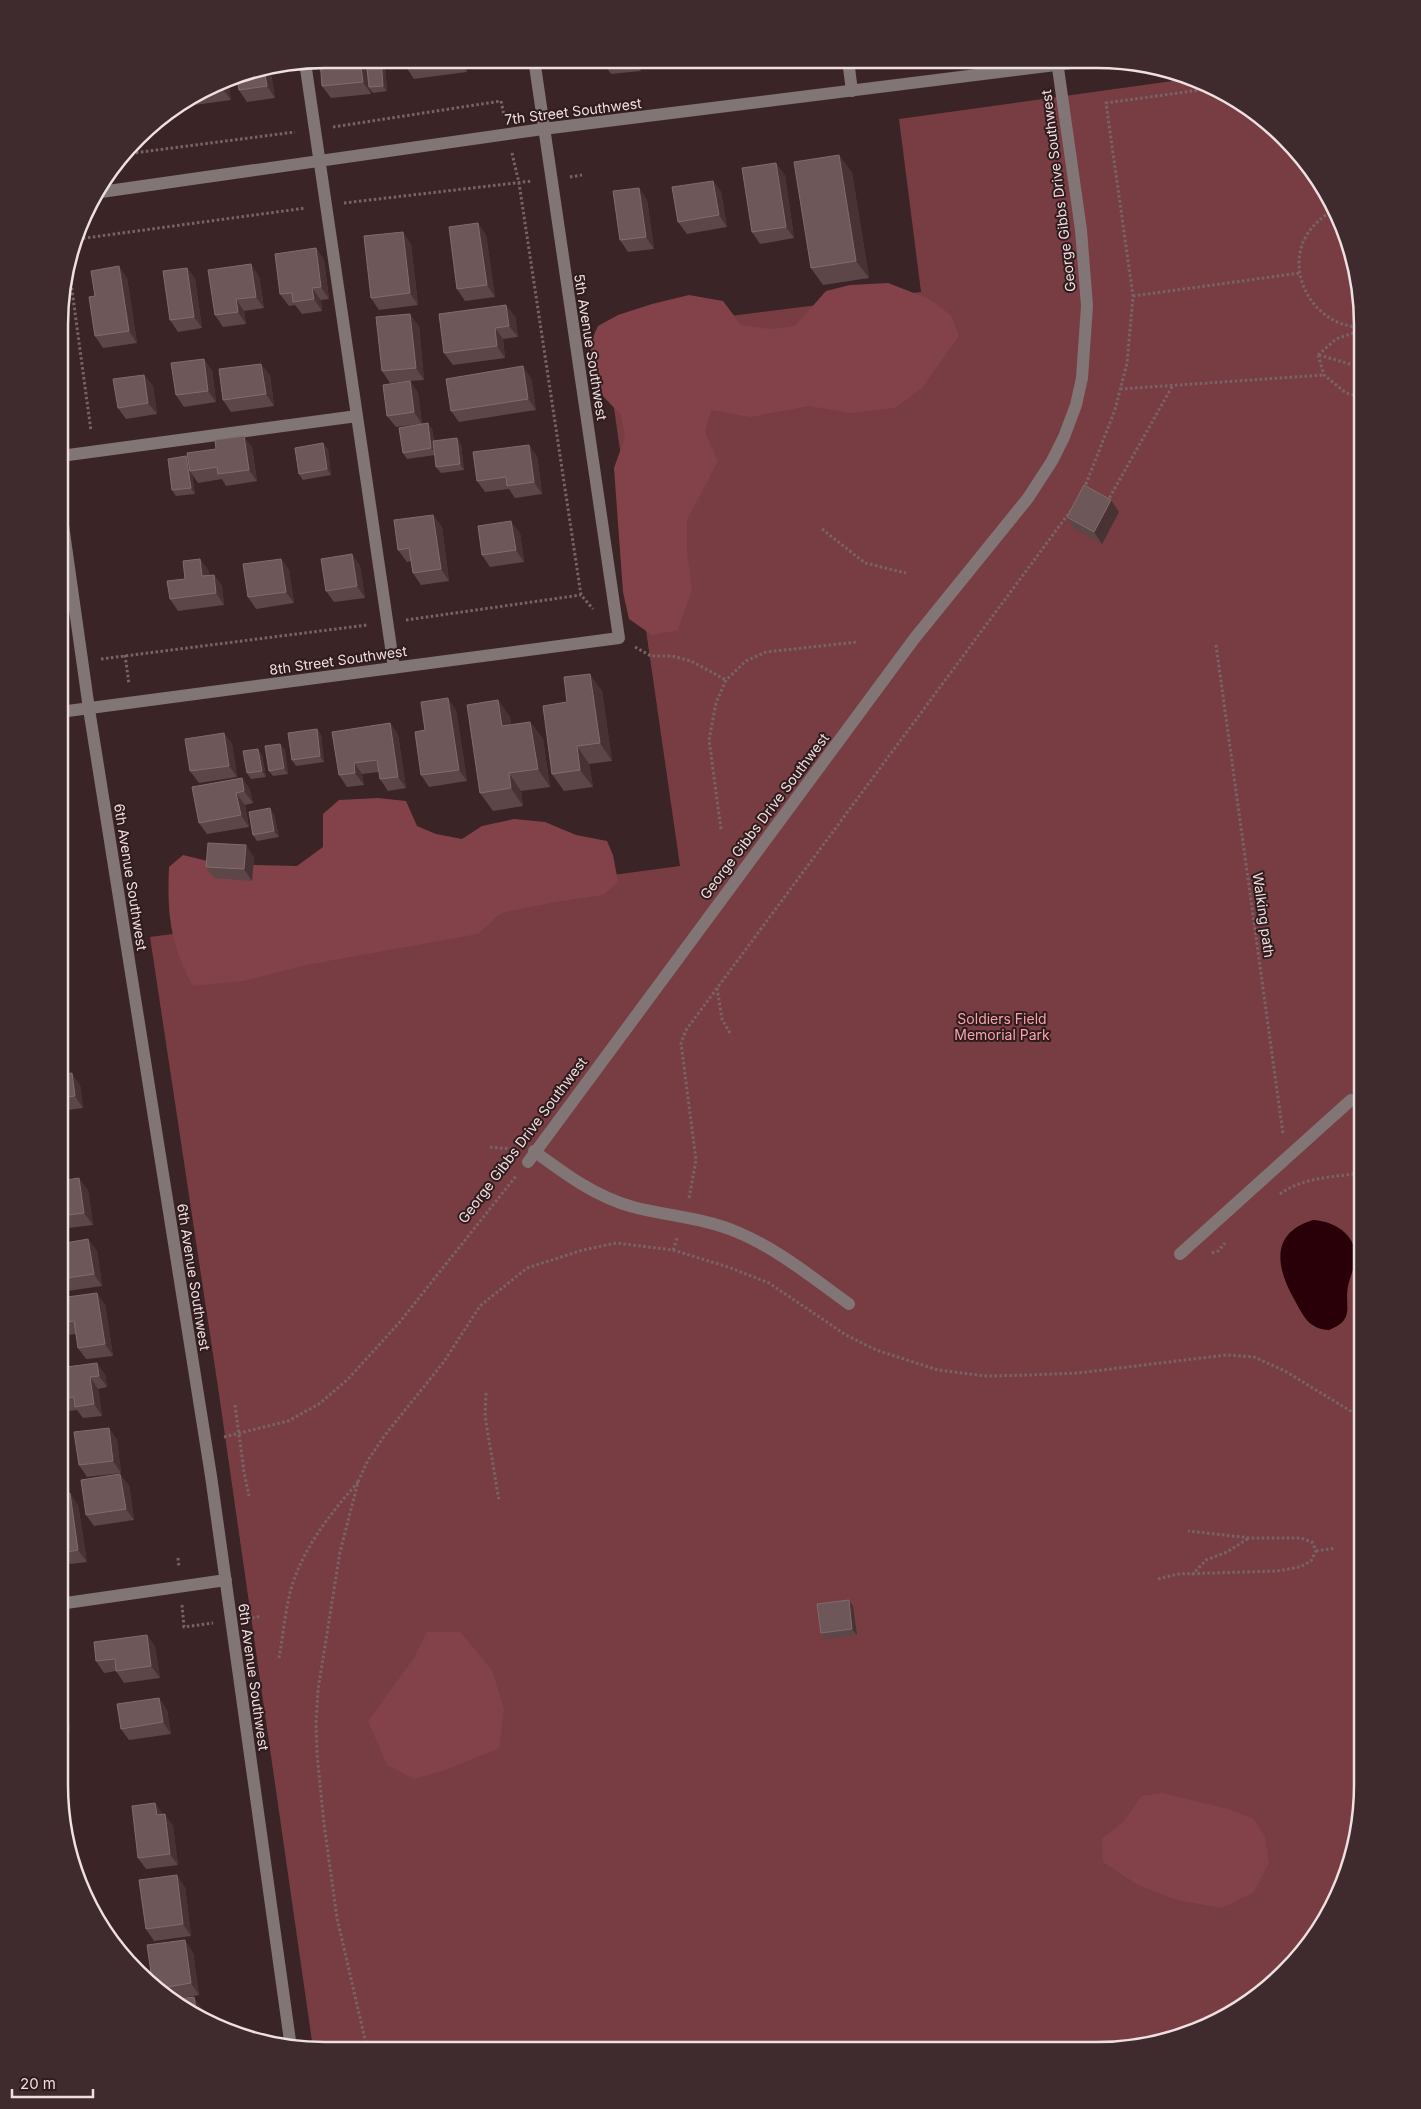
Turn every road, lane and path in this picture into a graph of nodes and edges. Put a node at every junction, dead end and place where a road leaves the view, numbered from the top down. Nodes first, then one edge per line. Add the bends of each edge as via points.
1 (306, 68) edge
2 (535, 68) edge
3 (849, 68) edge
4 (1020, 68) edge
5 (1058, 68) edge
6 (1201, 90) edge
7 (852, 91) junction
8 (500, 101) dead end
9 (314, 129) junction
10 (543, 129) junction
11 (133, 153) edge
12 (319, 161) junction
13 (105, 191) edge
14 (325, 205) junction
15 (1328, 213) edge
16 (82, 238) edge
17 (1300, 273) junction
18 (71, 283) edge
19 (1133, 296) junction
20 (1354, 327) edge
21 (1354, 331) edge
22 (1318, 355) junction
23 (1354, 364) edge
24 (1324, 375) junction
25 (1173, 385) junction
26 (1120, 389) junction
27 (1354, 395) edge
28 (357, 416) junction
29 (94, 452) junction
30 (68, 455) edge
31 (1082, 492) edge
32 (1105, 504) edge
33 (1073, 508) edge
34 (822, 529) dead end
35 (68, 560) edge
36 (906, 573) dead end
37 (387, 623) junction
38 (619, 638) junction
39 (857, 642) dead end
40 (1216, 645) dead end
41 (125, 655) dead end
42 (394, 668) junction
43 (726, 680) junction
44 (89, 709) junction
45 (68, 711) edge
46 (721, 829) dead end
47 (717, 987) junction
48 (731, 1035) dead end
49 (1351, 1100) dead end
50 (534, 1151) junction
51 (1286, 1160) junction
52 (528, 1162) joint
53 (1354, 1174) edge
54 (1274, 1198) dead end
55 (684, 1216) junction
56 (1228, 1240) dead end
57 (674, 1250) junction
58 (1180, 1254) dead end
59 (1210, 1254) dead end
60 (850, 1304) dead end
61 (486, 1393) dead end
62 (235, 1405) dead end
63 (1354, 1413) edge
64 (239, 1434) junction
65 (205, 1441) junction
66 (358, 1482) junction
67 (249, 1496) dead end
68 (499, 1500) dead end
69 (1188, 1531) dead end
70 (1250, 1538) junction
71 (1336, 1548) dead end
72 (1316, 1551) junction
73 (1192, 1575) junction
74 (1158, 1579) dead end
75 (226, 1580) junction
76 (68, 1603) edge
77 (280, 1658) dead end
78 (290, 2039) edge
79 (366, 2042) edge

1 - 9 street
2 - 10 street, 5th Avenue Southwest
3 - 7 street
4 - 7 street, 7th Street Southwest
5 - 50 street, George Gibbs Drive Southwest via 1081,230 1087,306 1082,378 1064,437 1028,498 914,639
6 - 19 path via 1106,103
7 - 10 street, 7th Street Southwest
8 - 9 path
9 - 11 path
9 - 12 street
10 - 12 street, 7th Street Southwest
10 - 38 street, 5th Avenue Southwest
12 - 13 street, 7th Street Southwest
12 - 14 street
14 - 16 path
14 - 28 street
14 - 37 path via 519,183 581,595
15 - 17 path via 1306,236 1301,250
17 - 19 path
17 - 20 path via 1306,295 1318,310 1337,323
18 - 29 path
19 - 26 path via 1127,363
21 - 22 path via 1336,339
22 - 23 path
22 - 24 path
24 - 25 path
24 - 27 path via 1346,393
25 - 26 path
25 - 32 path
26 - 31 path
28 - 29 street
28 - 37 street
29 - 30 street
33 - 47 path
34 - 36 path via 865,563
35 - 44 street, 6th Avenue Southwest
37 - 41 path
37 - 42 street
38 - 42 street, 8th Street Southwest
38 - 43 path via 651,656 672,656 691,661
39 - 43 path via 766,652 746,661
40 - 51 path, Walking path
42 - 44 street, 8th Street Southwest
43 - 46 path via 716,703 709,740
44 - 45 street, 8th Street Southwest
44 - 65 street, 6th Avenue Southwest
47 - 48 path via 722,1019
47 - 55 path via 686,1030 682,1043 696,1160
49 - 51 street
50 - 52 street, George Gibbs Drive Southwest
50 - 55 street via 573,1180 602,1195 632,1207
51 - 58 street
52 - 64 path, George Gibbs Drive Southwest via 399,1323 348,1379 319,1404 288,1421
53 - 54 path via 1290,1187
55 - 57 path
55 - 60 street via 708,1221 759,1242
56 - 59 path via 1218,1251
57 - 63 path via 769,1283 846,1335 876,1350 938,1370 986,1376 1039,1375 1226,1355 1254,1357 1285,1371
57 - 66 path via 616,1243 527,1268 480,1306 443,1363 385,1435
61 - 68 path via 486,1416
62 - 64 path
64 - 65 path, George Gibbs Drive Southwest
64 - 67 path
65 - 75 street, 6th Avenue Southwest
66 - 77 path via 334,1509 306,1551 291,1590
66 - 79 path via 340,1552 316,1722 324,1824 337,1918
69 - 70 path
70 - 72 path via 1301,1538 1312,1542
70 - 73 path via 1206,1560
71 - 72 path
72 - 73 path via 1311,1561 1300,1567
73 - 74 path via 1178,1574
75 - 76 street
75 - 78 street, 6th Avenue Southwest

